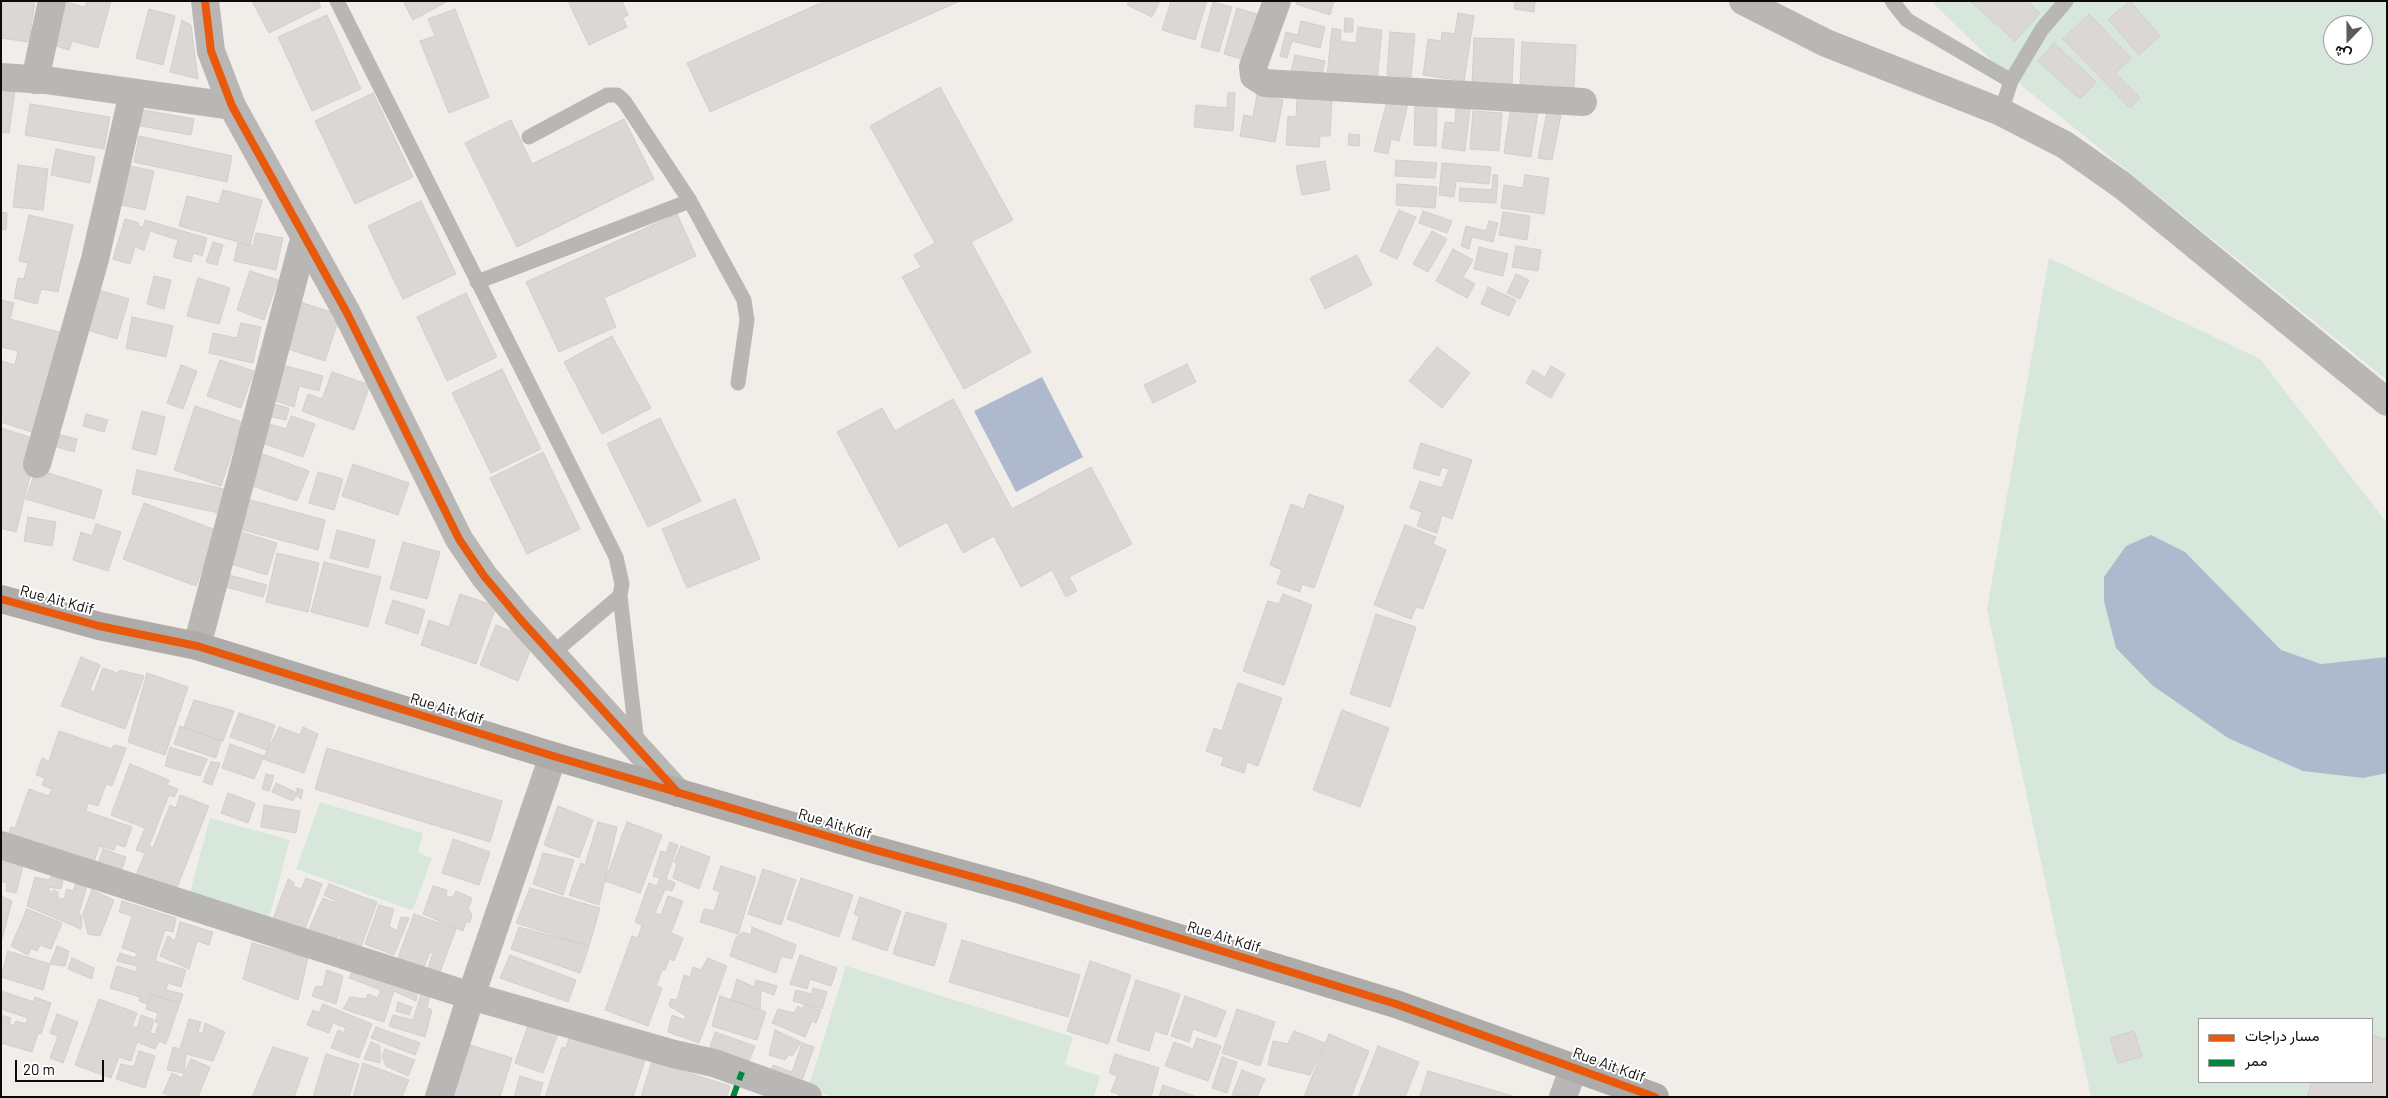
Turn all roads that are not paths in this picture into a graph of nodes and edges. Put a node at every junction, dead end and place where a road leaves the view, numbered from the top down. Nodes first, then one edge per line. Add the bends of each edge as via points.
1 (52, 1) edge
2 (205, 1) edge
3 (337, 1) edge
4 (1277, 1) edge
5 (1743, 1) edge
6 (1892, 1) edge
7 (2066, 1) edge
8 (1, 77) edge
9 (35, 80) junction
10 (2010, 81) junction
11 (133, 93) junction
12 (1582, 102) dead end
13 (232, 106) junction
14 (2001, 112) junction
15 (529, 138) dead end
16 (690, 201) junction
17 (304, 239) junction
18 (477, 282) junction
19 (738, 382) dead end
20 (2387, 402) edge
21 (37, 464) dead end
22 (620, 596) junction
23 (1, 599) edge
24 (197, 646) junction
25 (552, 654) junction
26 (638, 749) junction
27 (553, 756) junction
28 (678, 793) junction
29 (1, 845) edge
30 (471, 996) junction
31 (1574, 1067) junction
32 (440, 1097) edge
33 (808, 1097) edge
34 (1563, 1097) edge
35 (1655, 1097) edge

1 - 9 street
2 - 13 street via 212,51
3 - 18 lane
4 - 12 street via 1253,67 1254,76 1265,83
5 - 14 street via 1826,42
6 - 10 lane via 1907,20
7 - 10 lane via 2042,29
8 - 9 street
9 - 11 street
10 - 14 lane
11 - 13 street
11 - 21 street via 96,259
13 - 17 street
14 - 20 street via 2065,145 2123,186
15 - 16 lane via 607,95 617,96 624,101
16 - 18 lane
16 - 19 lane via 747,309
17 - 24 street
17 - 25 street via 347,313 459,539 484,576
18 - 22 lane via 616,557 622,584
22 - 25 lane
22 - 26 lane
23 - 24 street, Rue Ait Kdif via 99,626
24 - 27 street, Rue Ait Kdif
25 - 26 street
26 - 28 street
27 - 28 street, Rue Ait Kdif
27 - 30 street
28 - 31 street, Rue Ait Kdif via 1021,890 1396,1004
29 - 30 street
30 - 32 street
30 - 33 street via 714,1064
31 - 34 street
31 - 35 street, Rue Ait Kdif

